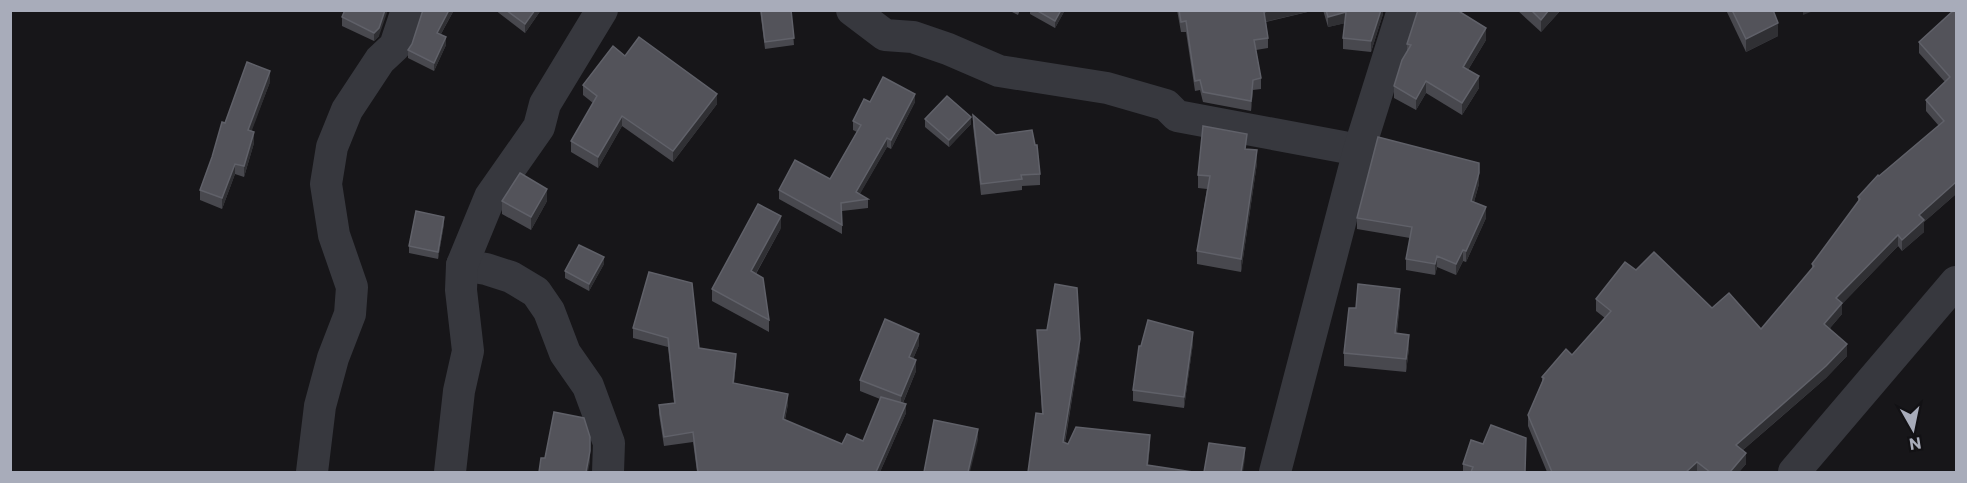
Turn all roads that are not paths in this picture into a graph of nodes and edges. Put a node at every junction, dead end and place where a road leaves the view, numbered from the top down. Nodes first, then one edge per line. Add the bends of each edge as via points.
1 (407, 10) edge
2 (602, 10) edge
3 (852, 10) edge
4 (1403, 10) edge
5 (1359, 150) junction
6 (462, 265) junction
7 (1956, 282) edge
8 (312, 472) edge
9 (450, 472) edge
10 (608, 472) edge
11 (1275, 472) edge
12 (1794, 472) edge

1 - 8 street via 395,46 380,60 347,110 332,147 326,184 334,235 352,287 350,314 321,406
2 - 6 street via 545,104 539,127 490,197
3 - 5 street via 885,35 913,37 999,71 1107,88 1166,105 1177,116
4 - 5 street
5 - 11 street
6 - 9 street via 468,351 459,391
6 - 10 street via 511,277 536,292 549,311 565,353 588,386 609,443
7 - 12 street

